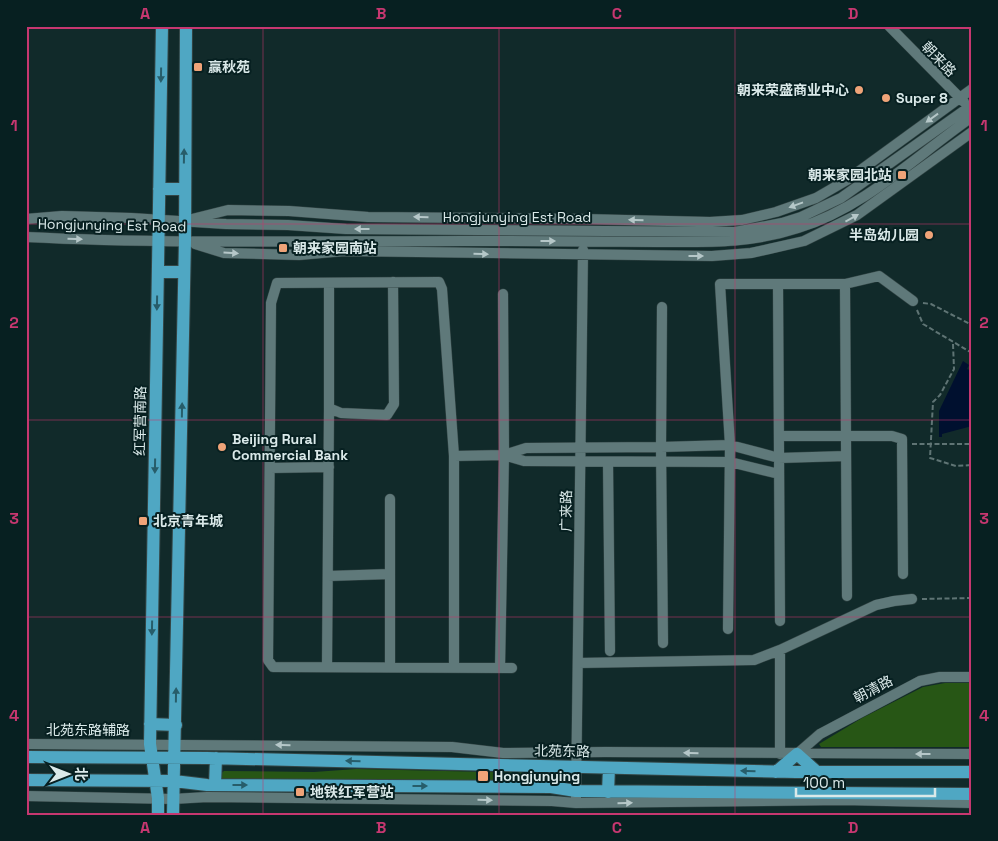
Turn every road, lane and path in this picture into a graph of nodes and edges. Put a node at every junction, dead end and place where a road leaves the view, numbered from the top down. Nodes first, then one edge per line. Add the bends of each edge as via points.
1 (162, 26) edge
2 (186, 26) edge
3 (889, 26) edge
4 (972, 89) edge
5 (959, 98) junction
6 (971, 106) edge
7 (972, 117) edge
8 (972, 132) edge
9 (159, 189) junction
10 (184, 189) junction
11 (26, 219) edge
12 (583, 219) junction
13 (159, 220) junction
14 (184, 221) junction
15 (26, 236) edge
16 (583, 236) junction
17 (158, 240) junction
18 (185, 240) junction
19 (582, 255) junction
20 (158, 272) junction
21 (184, 272) junction
22 (329, 282) junction
23 (393, 282) junction
24 (778, 284) junction
25 (845, 284) junction
26 (503, 294) dead end
27 (913, 301) junction
28 (662, 307) dead end
29 (972, 325) edge
30 (954, 344) junction
31 (972, 353) edge
32 (329, 408) junction
33 (779, 436) junction
34 (846, 436) junction
35 (908, 444) dead end
36 (932, 444) junction
37 (972, 444) edge
38 (730, 445) junction
39 (661, 447) junction
40 (580, 448) junction
41 (504, 455) junction
42 (454, 456) junction
43 (846, 456) junction
44 (779, 458) junction
45 (580, 462) junction
46 (608, 462) junction
47 (661, 462) junction
48 (730, 462) junction
49 (972, 464) edge
50 (329, 467) junction
51 (270, 468) junction
52 (779, 474) junction
53 (390, 499) dead end
54 (390, 574) junction
55 (903, 574) dead end
56 (328, 576) junction
57 (847, 596) dead end
58 (972, 598) edge
59 (912, 599) joint
60 (780, 621) dead end
61 (728, 629) dead end
62 (663, 644) dead end
63 (780, 650) junction
64 (610, 651) dead end
65 (578, 663) junction
66 (327, 667) junction
67 (390, 667) junction
68 (454, 668) junction
69 (500, 668) junction
70 (512, 668) dead end
71 (972, 677) edge
72 (150, 724) junction
73 (176, 724) junction
74 (26, 744) edge
75 (150, 744) junction
76 (175, 744) junction
77 (577, 752) junction
78 (780, 754) junction
79 (797, 754) junction
80 (972, 754) edge
81 (26, 757) edge
82 (111, 757) junction
83 (152, 757) junction
84 (174, 758) junction
85 (216, 758) junction
86 (543, 766) junction
87 (577, 767) junction
88 (608, 768) junction
89 (776, 772) junction
90 (817, 772) junction
91 (972, 772) edge
92 (26, 780) edge
93 (110, 780) junction
94 (154, 780) junction
95 (174, 780) junction
96 (216, 785) junction
97 (542, 787) junction
98 (608, 792) junction
99 (972, 794) edge
100 (26, 796) edge
101 (576, 797) junction
102 (158, 798) junction
103 (173, 799) junction
104 (972, 803) edge
105 (158, 815) edge
106 (173, 815) edge

1 -> 9 main road, 红军营南路
10 -> 2 main road
3 - 5 street, 朝来路
4 - 5 street
5 - 6 street, 朝来路
5 -> 12 street via 847,180 816,198 776,212 725,222
6 - 16 street, Hongjunying Est Road via 850,192 823,208 782,223 752,230
7 - 16 street, Hongjunying Est Road via 857,202 800,228 767,238 727,242
19 -> 8 street via 712,256 751,253 804,241 857,215
9 - 10 main road
9 - 13 main road, 红军营南路
10 - 14 main road
11 - 13 street, Hongjunying Est Road via 62,216
12 -> 14 street via 368,217 228,210
12 - 16 street, 广来路
13 - 14 street, Hongjunying Est Road
13 - 17 main road, 红军营南路
16 -> 14 street, Hongjunying Est Road
14 - 18 main road
15 -> 17 street, Hongjunying Est Road
18 -> 16 street, Hongjunying Est Road via 303,242
16 - 19 street, 广来路
17 - 18 street, Hongjunying Est Road
17 - 20 main road, 红军营南路
18 -> 19 street via 224,253 299,255 344,251
18 - 21 main road
19 - 40 street, 广来路
20 - 21 main road
20 -> 72 main road, 红军营南路
73 -> 21 main road
22 - 23 street
22 - 32 street
22 - 51 street via 277,283 271,303
23 - 32 street via 394,404 387,415 341,413
23 - 42 street via 439,282 442,289
24 - 25 street
24 - 33 street
24 - 38 street via 720,284
25 - 27 street via 878,276
25 - 34 street
26 - 41 street
27 - 29 path via 931,304
27 - 30 path via 923,324
28 - 39 street
30 - 31 path
30 - 36 path via 954,369 933,402
32 - 50 street
33 - 34 street
33 - 44 street
34 - 43 street
34 - 55 street via 902,439
35 - 36 path
36 - 37 path
36 - 49 path via 930,458 956,466
38 - 39 street
38 - 44 street
38 - 48 street
39 - 40 street
39 - 47 street
40 - 41 street via 526,448
40 - 45 street, 广来路
41 - 42 street
41 - 45 street via 524,461
41 - 69 street
42 - 68 street
43 - 44 street
43 - 57 street
44 - 52 street
45 - 46 street
45 - 65 street, 广来路
46 - 47 street
46 - 64 street
47 - 48 street
47 - 62 street
48 - 52 street
48 - 61 street
50 - 51 street
50 - 56 street
51 - 66 street via 268,660 273,667
52 - 60 street
53 - 54 street
54 - 56 street
54 - 67 street
56 - 66 street
58 - 59 path
59 - 63 street via 876,605
63 - 65 street via 754,660
63 - 78 street
65 - 77 street, 广来路
66 - 67 street
67 - 68 street
68 - 69 street
69 - 70 street
71 - 79 street, 朝清路 via 920,680 820,734
72 - 73 main road
72 - 75 main road, 红军营南路
73 - 76 main road
74 - 75 street, 北苑东路辅路
75 - 76 street, 北苑东路辅路
75 - 83 main road, 红军营南路
77 -> 76 street, 北苑东路辅路 via 503,752 452,747
76 - 84 main road
78 -> 77 street, 北苑东路辅路
77 - 87 street, 广来路
78 - 79 street, 北苑东路辅路
80 -> 79 street, 北苑东路辅路
79 - 89 main road
79 - 90 main road
81 - 82 main road, 北苑东路
82 - 83 main road, 北苑东路
82 - 93 main road
83 - 84 main road, 北苑东路
83 - 94 main road, 红军营南路
84 - 85 main road, 北苑东路
84 - 95 main road
86 -> 85 main road, 北苑东路
85 - 96 main road
86 - 87 main road, 北苑东路
86 - 97 main road
87 - 88 main road, 北苑东路
87 - 101 street, 广来路
89 -> 88 main road, 北苑东路
88 - 98 main road
89 - 90 main road, 北苑东路
90 - 91 main road, 北苑东路
92 - 93 main road
93 - 94 main road
94 - 95 main road
94 - 102 main road, 红军营南路
95 - 96 main road
95 - 103 main road
96 -> 97 main road
97 - 101 main road
98 - 99 main road
98 - 101 main road
100 - 102 street
103 -> 101 street via 552,801
101 -> 104 street
102 - 103 street
102 - 105 main road, 红军营南路
103 - 106 main road

